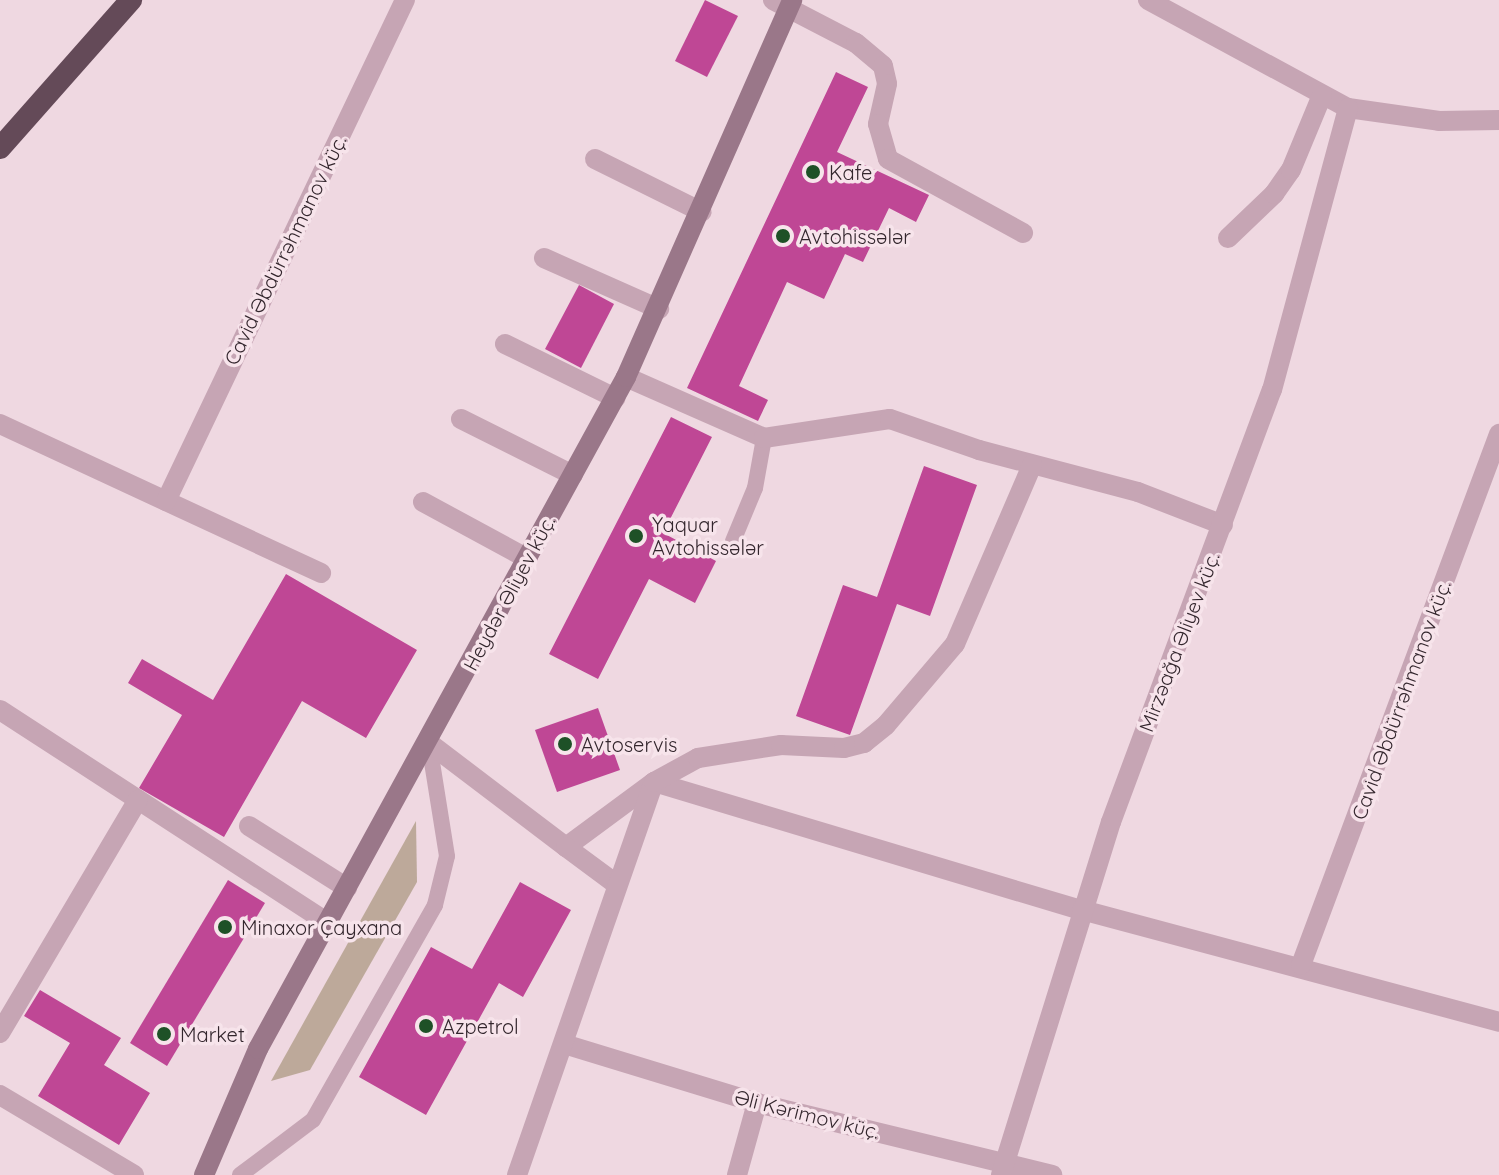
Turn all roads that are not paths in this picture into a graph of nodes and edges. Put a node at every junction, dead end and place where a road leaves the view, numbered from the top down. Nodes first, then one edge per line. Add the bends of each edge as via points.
1 (131, 0) edge
2 (405, 0) edge
3 (1148, 0) edge
4 (785, 3) edge
5 (1322, 95) junction
6 (1348, 108) junction
7 (1499, 120) edge
8 (0, 148) edge
9 (595, 159) dead end
10 (702, 212) junction
11 (1023, 233) dead end
12 (1228, 238) dead end
13 (544, 258) dead end
14 (659, 309) junction
15 (505, 344) dead end
16 (626, 377) junction
17 (615, 398) junction
18 (461, 419) dead end
19 (0, 424) edge
20 (1499, 434) edge
21 (764, 438) junction
22 (1032, 465) junction
23 (1493, 465) edge
24 (573, 475) junction
25 (166, 501) junction
26 (423, 502) dead end
27 (1223, 525) junction
28 (733, 541) dead end
29 (528, 559) junction
30 (321, 573) dead end
31 (0, 710) edge
32 (429, 743) junction
33 (654, 782) junction
34 (138, 800) junction
35 (249, 826) dead end
36 (566, 847) junction
37 (616, 884) junction
38 (347, 888) junction
39 (1082, 910) junction
40 (327, 922) junction
41 (1301, 965) junction
42 (1499, 1022) edge
43 (0, 1033) edge
44 (564, 1044) junction
45 (0, 1095) edge
46 (757, 1103) junction
47 (1003, 1169) edge
48 (134, 1175) edge
49 (204, 1175) edge
50 (240, 1175) edge
51 (517, 1175) edge
52 (737, 1175) edge
53 (1052, 1175) edge

1 - 8 highway
2 - 25 street, Cavid Əbdürrəhmanov küç.
3 - 5 street
4 - 10 main road, Heydər Əliyev küç.
4 - 11 street via 856,43 883,66 887,84 878,124 888,159
5 - 6 street
5 - 12 street via 1291,170
6 - 7 street via 1439,121
6 - 27 street, Mirzəağa Əliyev küç. via 1298,310
9 - 10 street
10 - 14 main road, Heydər Əliyev küç.
13 - 14 street
14 - 16 main road, Heydər Əliyev küç.
15 - 17 street
16 - 17 main road, Heydər Əliyev küç.
16 - 21 street
17 - 24 main road, Heydər Əliyev küç.
18 - 24 street
19 - 25 street
20 - 23 street, Cavid Əbdürrəhmanov küç.
21 - 22 street via 890,419
21 - 28 lane via 755,488
22 - 27 street via 1138,492
22 - 33 street via 955,644 886,725 864,743 844,748 781,745 698,758
23 - 41 street, Cavid Əbdürrəhmanov küç.
24 - 29 main road, Heydər Əliyev küç.
25 - 30 street
26 - 29 street
27 - 39 street, Mirzəağa Əliyev küç.
29 - 32 main road, Heydər Əliyev küç.
31 - 34 street
32 - 36 street
32 - 38 main road, Heydər Əliyev küç.
32 - 50 lane via 447,856 435,905 313,1120
33 - 36 street
33 - 37 street
33 - 39 street
34 - 40 street
34 - 43 street
35 - 38 street
36 - 37 street
37 - 44 street
38 - 40 main road, Heydər Əliyev küç.
39 - 41 street
39 - 47 street, Mirzəağa Əliyev küç.
40 - 49 main road, Heydər Əliyev küç. via 235,1094
41 - 42 street
44 - 46 street, Əli Kərimov küç.
44 - 51 street
45 - 48 street
46 - 47 street, Əli Kərimov küç.
46 - 52 street
47 - 53 street, Əli Kərimov küç.

